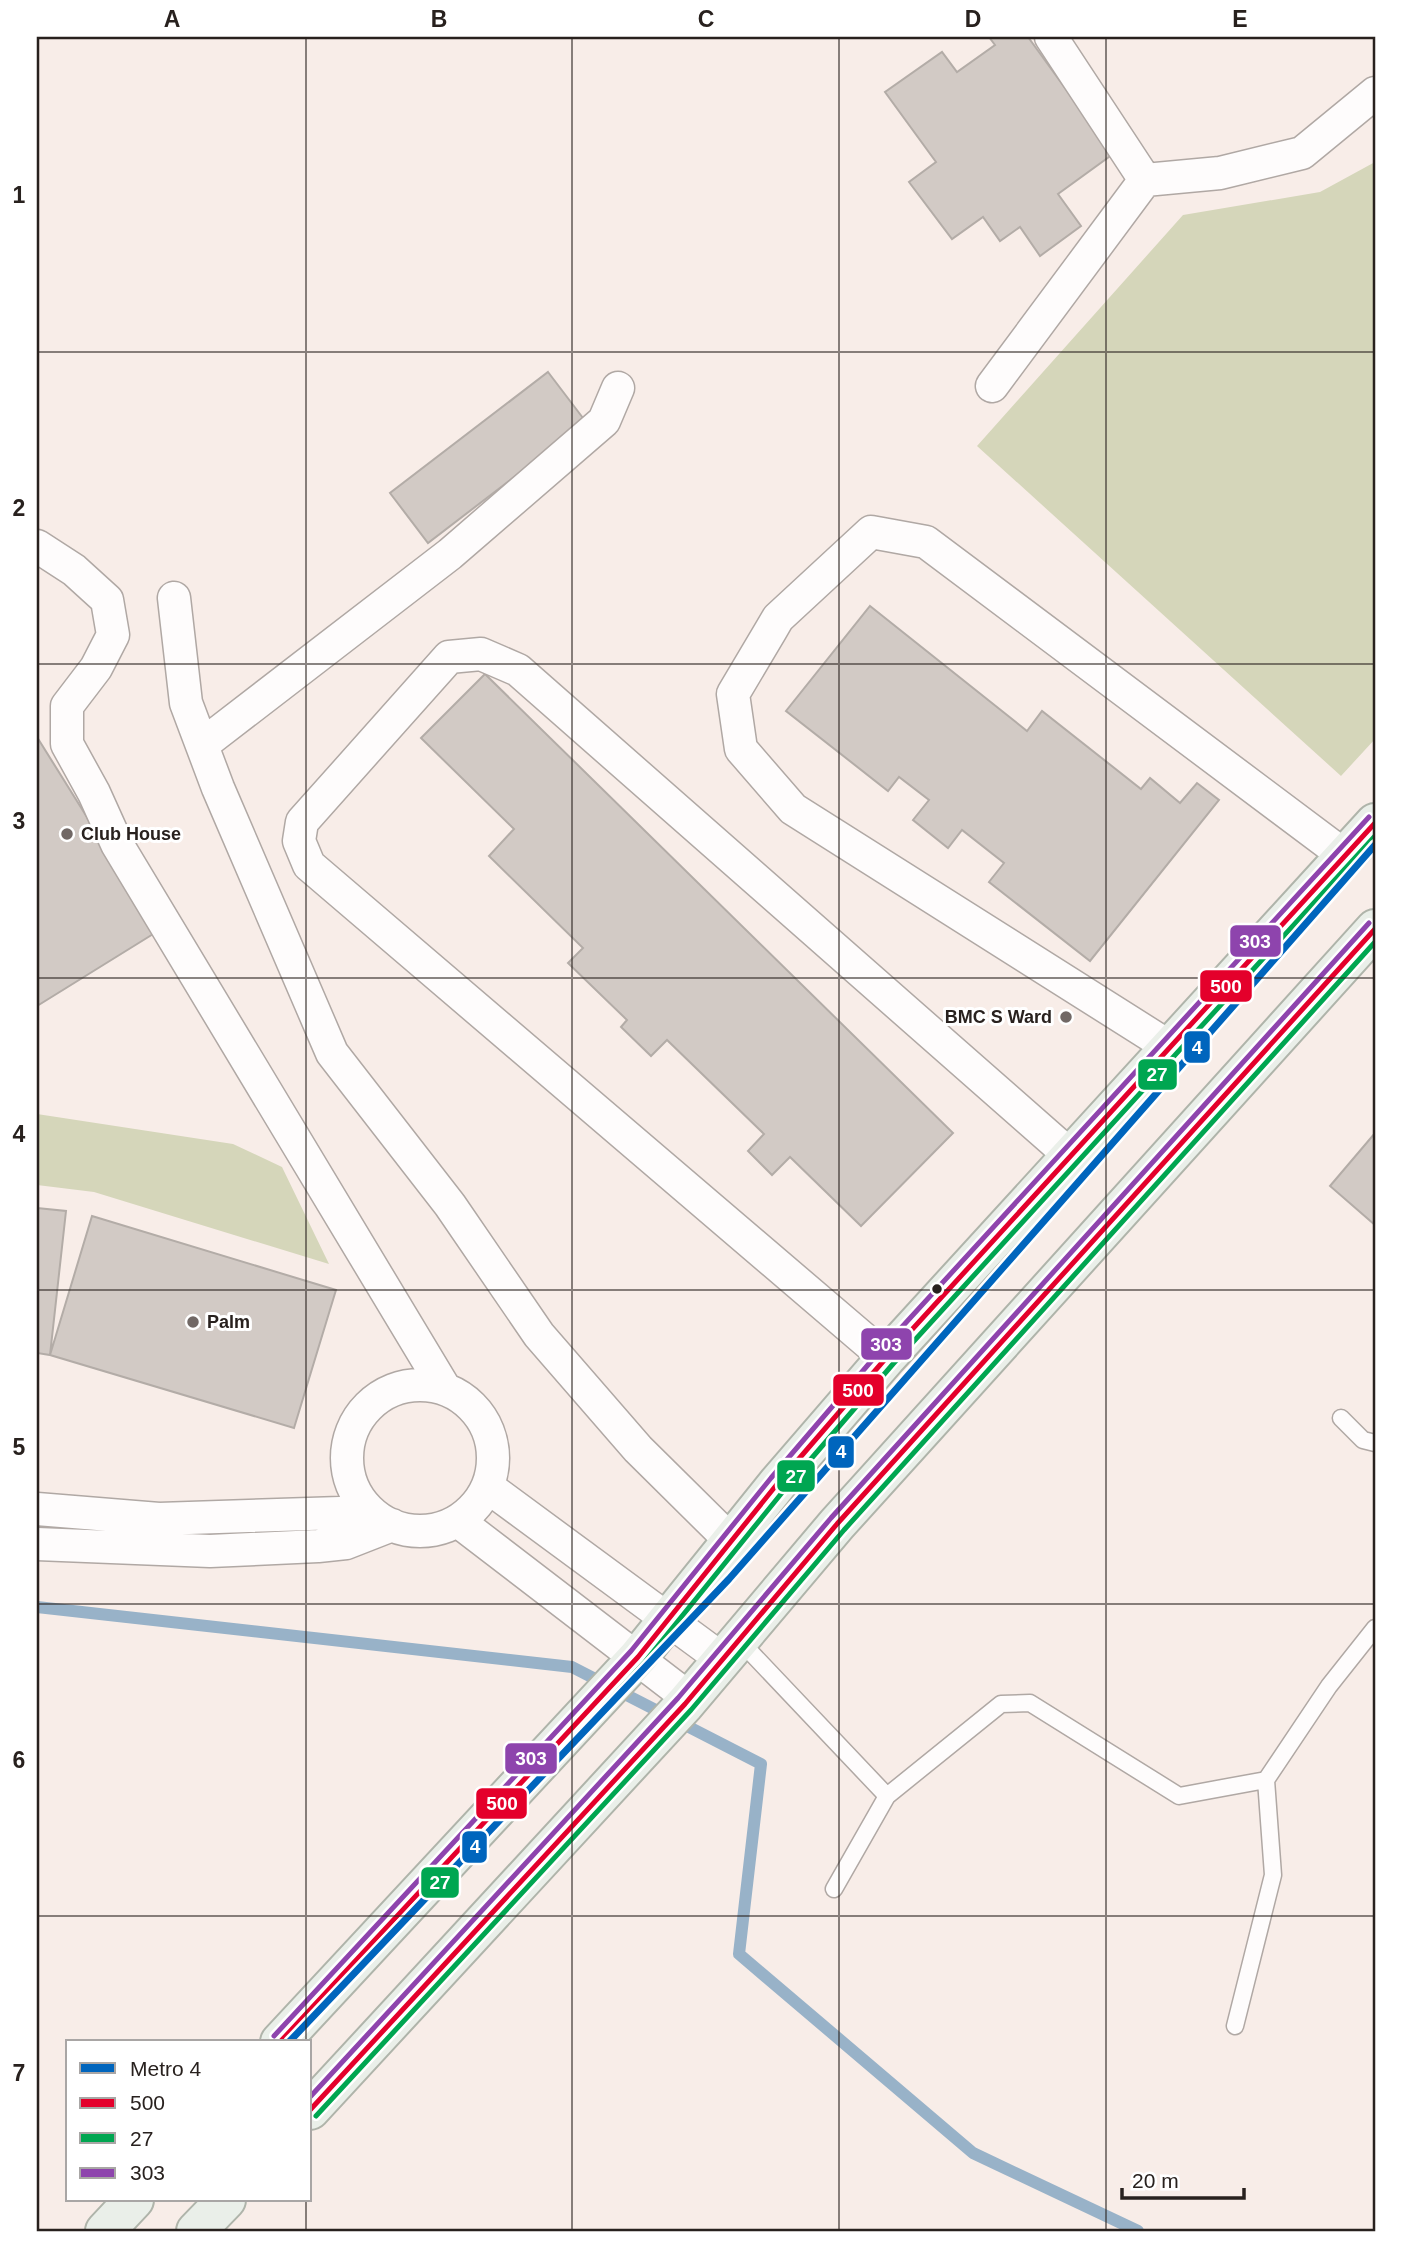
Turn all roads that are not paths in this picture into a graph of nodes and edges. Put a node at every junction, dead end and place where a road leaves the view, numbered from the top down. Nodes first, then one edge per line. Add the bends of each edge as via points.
1 (1051, 37) edge
2 (1375, 93) edge
3 (1145, 180) junction
4 (992, 386) dead end
5 (618, 388) dead end
6 (37, 546) edge
7 (174, 598) dead end
8 (202, 745) junction
9 (1375, 823) edge
10 (1345, 856) junction
11 (1375, 929) edge
12 (1171, 1048) junction
13 (1073, 1158) junction
14 (886, 1358) junction
15 (445, 1389) junction
16 (1341, 1418) dead end
17 (1375, 1443) edge
18 (488, 1487) junction
19 (37, 1508) edge
20 (381, 1518) junction
21 (458, 1521) junction
22 (732, 1541) junction
23 (37, 1544) edge
24 (668, 1619) junction
25 (1375, 1628) edge
26 (732, 1651) junction
27 (631, 1664) junction
28 (688, 1701) junction
29 (1266, 1780) junction
30 (887, 1796) junction
31 (834, 1889) dead end
32 (1235, 2026) dead end
33 (282, 2040) edge
34 (312, 2108) edge
35 (132, 2202) edge
36 (224, 2202) edge
37 (105, 2231) edge
38 (196, 2231) edge

1 - 3 street
2 - 3 street via 1302,153 1220,173
3 - 4 street
5 - 8 street via 604,421 481,527
6 - 15 street via 74,570 107,600 113,635 96,668 67,706 67,744 117,844
7 - 8 street via 186,703
8 - 22 street via 331,1053 450,1205 539,1335 638,1449
9 - 10 main road
10 - 12 main road
10 - 12 street via 926,542 871,532 778,618 733,694 741,749 793,809
11 - 26 main road via 837,1524
12 - 13 main road
13 - 14 main road
13 - 14 street via 518,670 481,654 449,657 302,822 299,841 309,865
14 - 22 main road
15 - 18 street via 467,1401 484,1421 494,1465
15 - 20 street via 421,1384 396,1389 374,1401 358,1420 348,1443 348,1468 355,1492
16 - 17 lane via 1363,1440
18 - 21 street via 476,1506
18 - 24 street
19 - 20 street via 159,1519
20 - 21 street via 414,1531
20 - 23 street via 346,1543 318,1546 210,1551
21 - 27 street via 562,1602
22 - 24 main road
24 - 26 street
24 - 27 main road
25 - 29 lane via 1329,1686
26 - 28 main road
26 - 30 lane
27 - 28 street
27 - 33 main road
28 - 34 main road
29 - 30 lane via 1179,1796 1030,1703 1001,1704
29 - 32 lane via 1273,1875
30 - 31 lane
35 - 37 main road
36 - 38 main road

